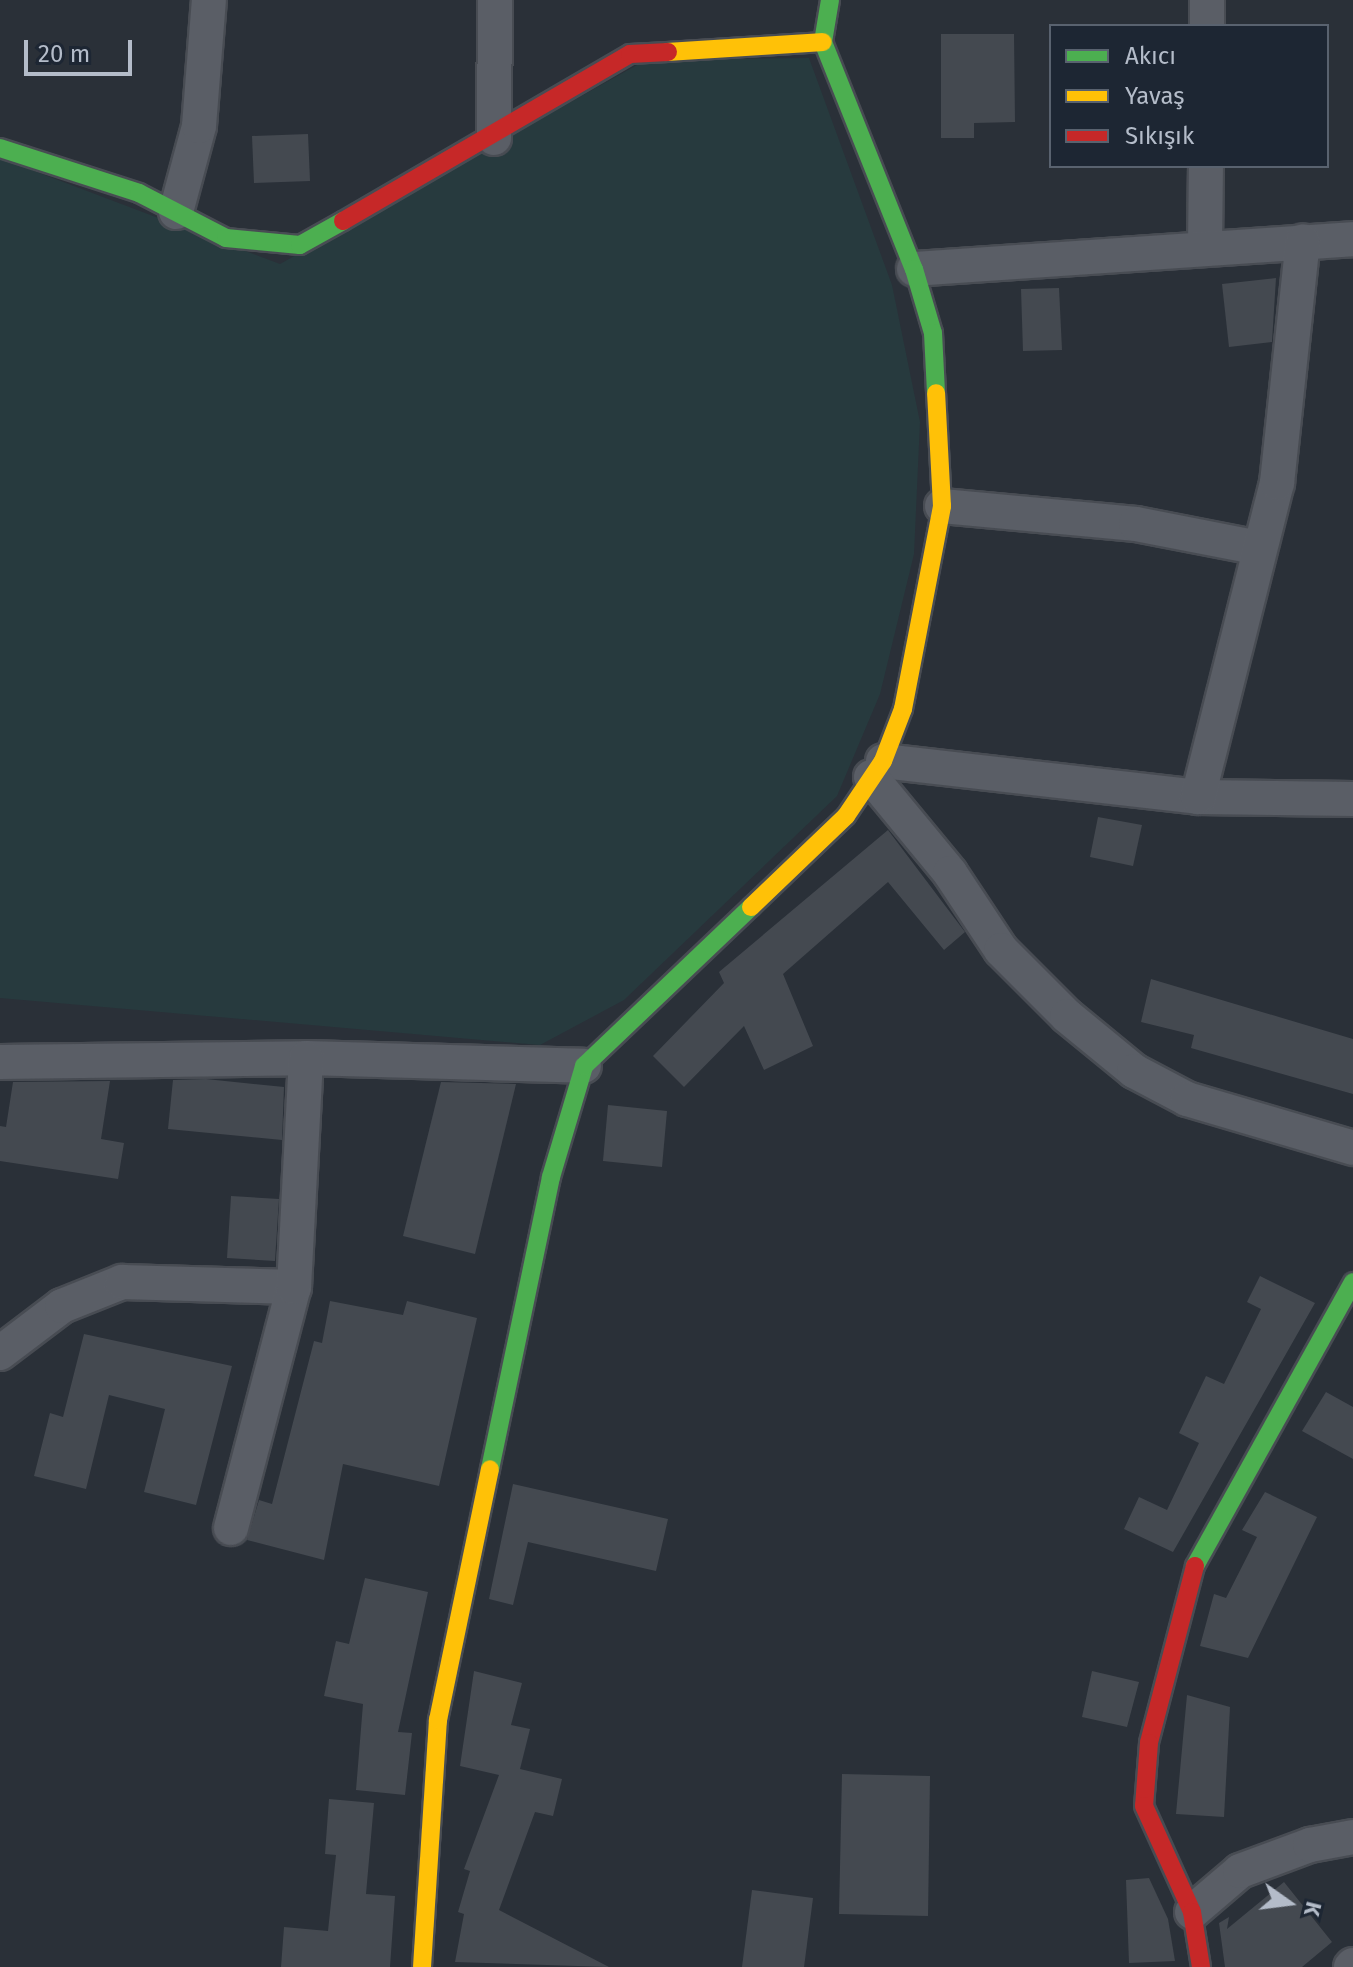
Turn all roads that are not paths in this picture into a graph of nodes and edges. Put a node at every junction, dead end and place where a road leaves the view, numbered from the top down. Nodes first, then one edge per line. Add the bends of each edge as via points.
1 (209, 0) edge
2 (495, 0) edge
3 (830, 0) edge
4 (1207, 0) edge
5 (1207, 24) edge
6 (823, 42) junction
7 (494, 138) junction
8 (0, 148) edge
9 (1206, 168) edge
10 (176, 212) junction
11 (1353, 239) edge
12 (1303, 241) junction
13 (1205, 245) junction
14 (914, 269) junction
15 (942, 506) junction
16 (1259, 548) junction
17 (877, 769) junction
18 (1198, 797) junction
19 (1353, 799) edge
20 (306, 1058) junction
21 (0, 1062) edge
22 (584, 1066) junction
23 (1353, 1148) edge
24 (1353, 1282) edge
25 (294, 1287) junction
26 (0, 1353) edge
27 (231, 1528) dead end
28 (1353, 1837) edge
29 (1192, 1912) junction
30 (422, 1967) edge
31 (1201, 1967) edge

1 - 10 street via 199,126
2 - 7 street
3 - 6 street
4 - 5 street
6 - 7 street via 630,54
6 - 14 street
7 - 10 street via 300,245 226,238
8 - 10 street via 139,193
9 - 13 street
11 - 12 street
12 - 13 street
12 - 16 street via 1290,396
13 - 14 street
14 - 15 street via 933,333
15 - 16 street via 1136,524
15 - 17 street via 903,709
16 - 18 street
17 - 18 street
17 - 22 street via 846,816
17 - 23 street via 1001,950 1067,1016 1134,1071 1187,1099
18 - 19 street
20 - 21 street
20 - 22 street
20 - 25 street
22 - 30 street via 551,1177 438,1720
24 - 29 street via 1310,1369 1198,1555 1149,1743 1144,1806
25 - 26 street via 122,1282 62,1306
25 - 27 street
28 - 29 street via 1310,1845 1240,1871
29 - 31 street

